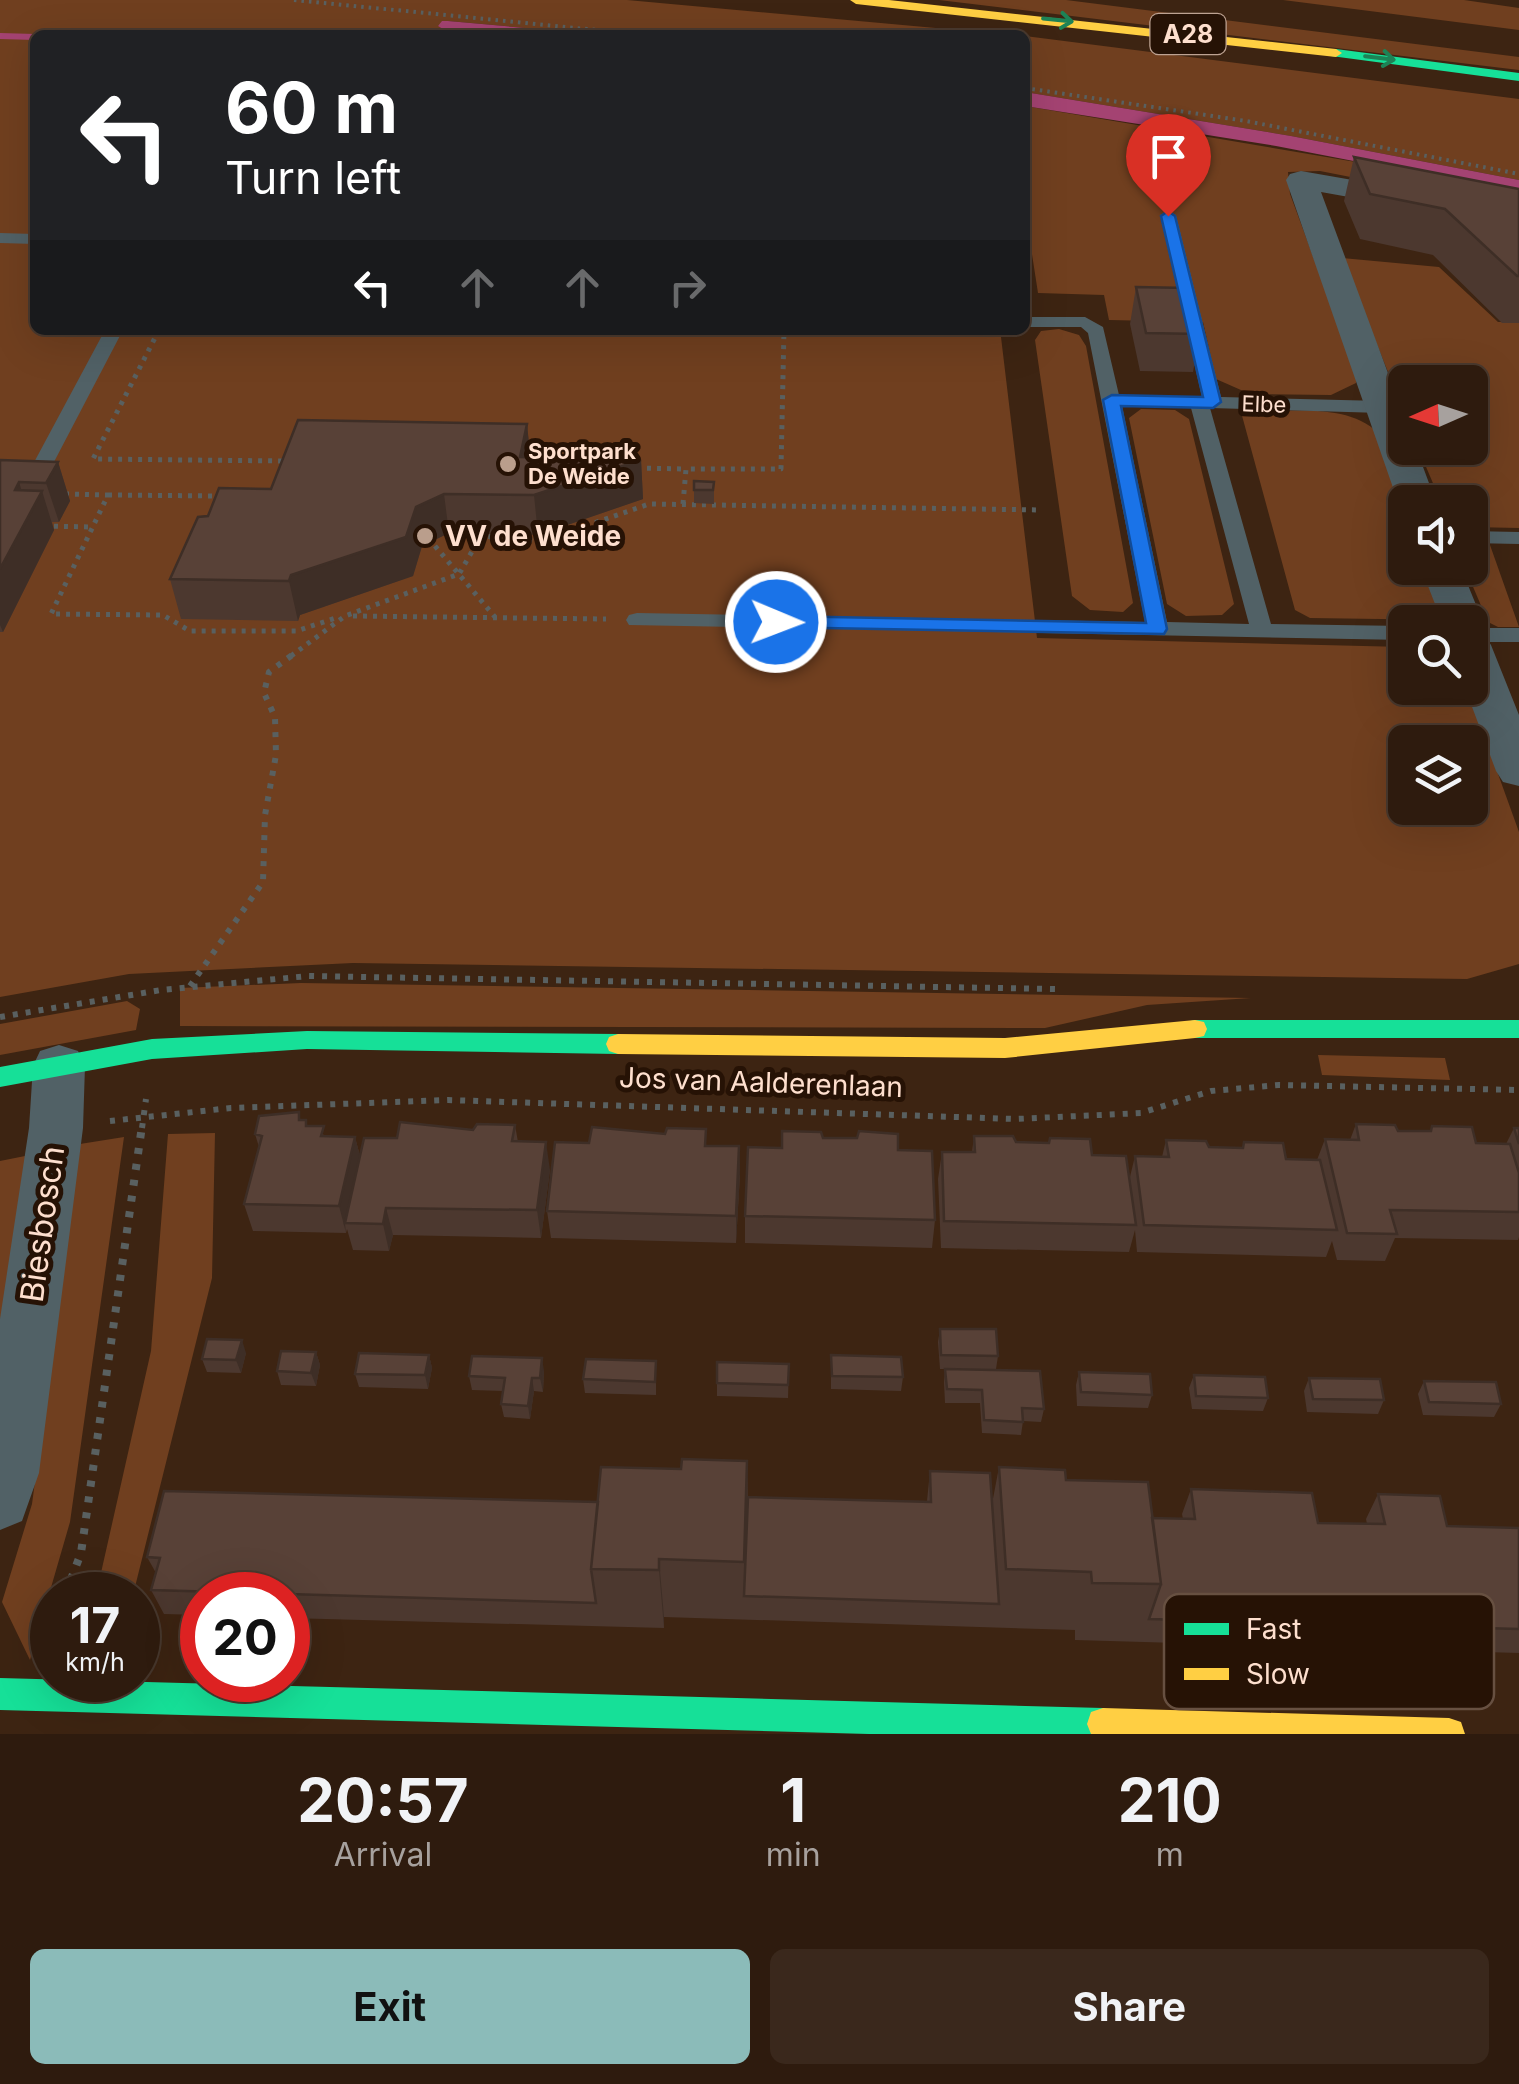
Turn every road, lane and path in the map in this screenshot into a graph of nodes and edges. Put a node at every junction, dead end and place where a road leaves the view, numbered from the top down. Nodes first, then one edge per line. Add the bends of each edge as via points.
1 (294, 0) edge
2 (856, 0) edge
3 (597, 30) edge
4 (1519, 77) edge
5 (1030, 89) edge
6 (1519, 174) edge
7 (1434, 203) edge
8 (1168, 216) dead end
9 (0, 238) edge
10 (30, 239) edge
11 (1030, 322) edge
12 (111, 335) edge
13 (156, 335) edge
14 (784, 335) edge
15 (1112, 400) junction
16 (1206, 402) junction
17 (1382, 407) junction
18 (302, 461) edge
19 (632, 468) edge
20 (686, 469) junction
21 (34, 481) edge
22 (1411, 485) edge
23 (59, 494) edge
24 (108, 495) junction
25 (234, 496) edge
26 (684, 504) junction
27 (1041, 510) dead end
28 (33, 525) edge
29 (93, 527) junction
30 (1488, 538) edge
31 (1519, 538) edge
32 (435, 546) dead end
33 (458, 574) junction
34 (345, 616) junction
35 (496, 618) junction
36 (637, 620) joint
37 (1157, 629) junction
38 (1262, 631) junction
39 (1388, 634) edge
40 (1488, 635) edge
41 (1519, 635) edge
42 (1488, 677) edge
43 (1507, 710) edge
44 (1519, 771) edge
45 (189, 987) junction
46 (1060, 989) dead end
47 (161, 990) junction
48 (0, 1016) edge
49 (1519, 1029) edge
50 (152, 1050) junction
51 (58, 1066) junction
52 (0, 1077) edge
53 (1519, 1090) edge
54 (144, 1117) junction
55 (56, 1128) junction
56 (0, 1500) edge
57 (74, 1572) edge
58 (0, 1694) edge
59 (1450, 1734) edge

1 - 3 path
2 -> 4 main road, A28 via 1177,32
5 - 6 path via 1246,120
7 - 17 street via 1301,180
8 - 16 lane
9 - 10 lane
11 - 15 lane via 1086,322 1097,331
12 - 21 lane
13 - 18 path via 94,459
14 - 20 path via 780,469
15 - 16 lane, Elbe
15 - 37 lane
16 - 17 lane, Elbe
16 - 38 lane
17 - 22 street
19 - 20 path
20 - 26 path
23 - 24 path
24 - 25 path
24 - 29 path
26 - 27 path
26 - 33 path via 649,504 542,541 481,536
28 - 29 path
29 - 34 path via 51,614 163,615 190,631 296,631
30 - 31 lane
32 - 33 path
33 - 34 path
33 - 35 path
34 - 35 path
34 - 45 path via 285,658 264,682 276,756 265,815 264,882
35 - 36 path
36 - 37 lane
37 - 38 lane
38 - 39 lane
40 - 41 lane
42 - 43 street
43 - 44 street
45 - 46 path via 308,976
45 - 47 path
47 - 48 path
47 - 50 path
49 - 50 main road, Jos van Aalderenlaan via 1192,1029 1005,1048 306,1040
50 - 51 main road, Jos van Aalderenlaan
50 - 54 path
51 - 52 main road, Jos van Aalderenlaan
51 - 55 street, Biesbosch
53 - 54 path, Jos van Aalderenlaan via 1278,1085 1211,1091 1141,1114 1016,1119 448,1100
54 - 55 path, Jos van Aalderenlaan
54 - 57 path
55 - 56 street, Biesbosch
58 - 59 main road

